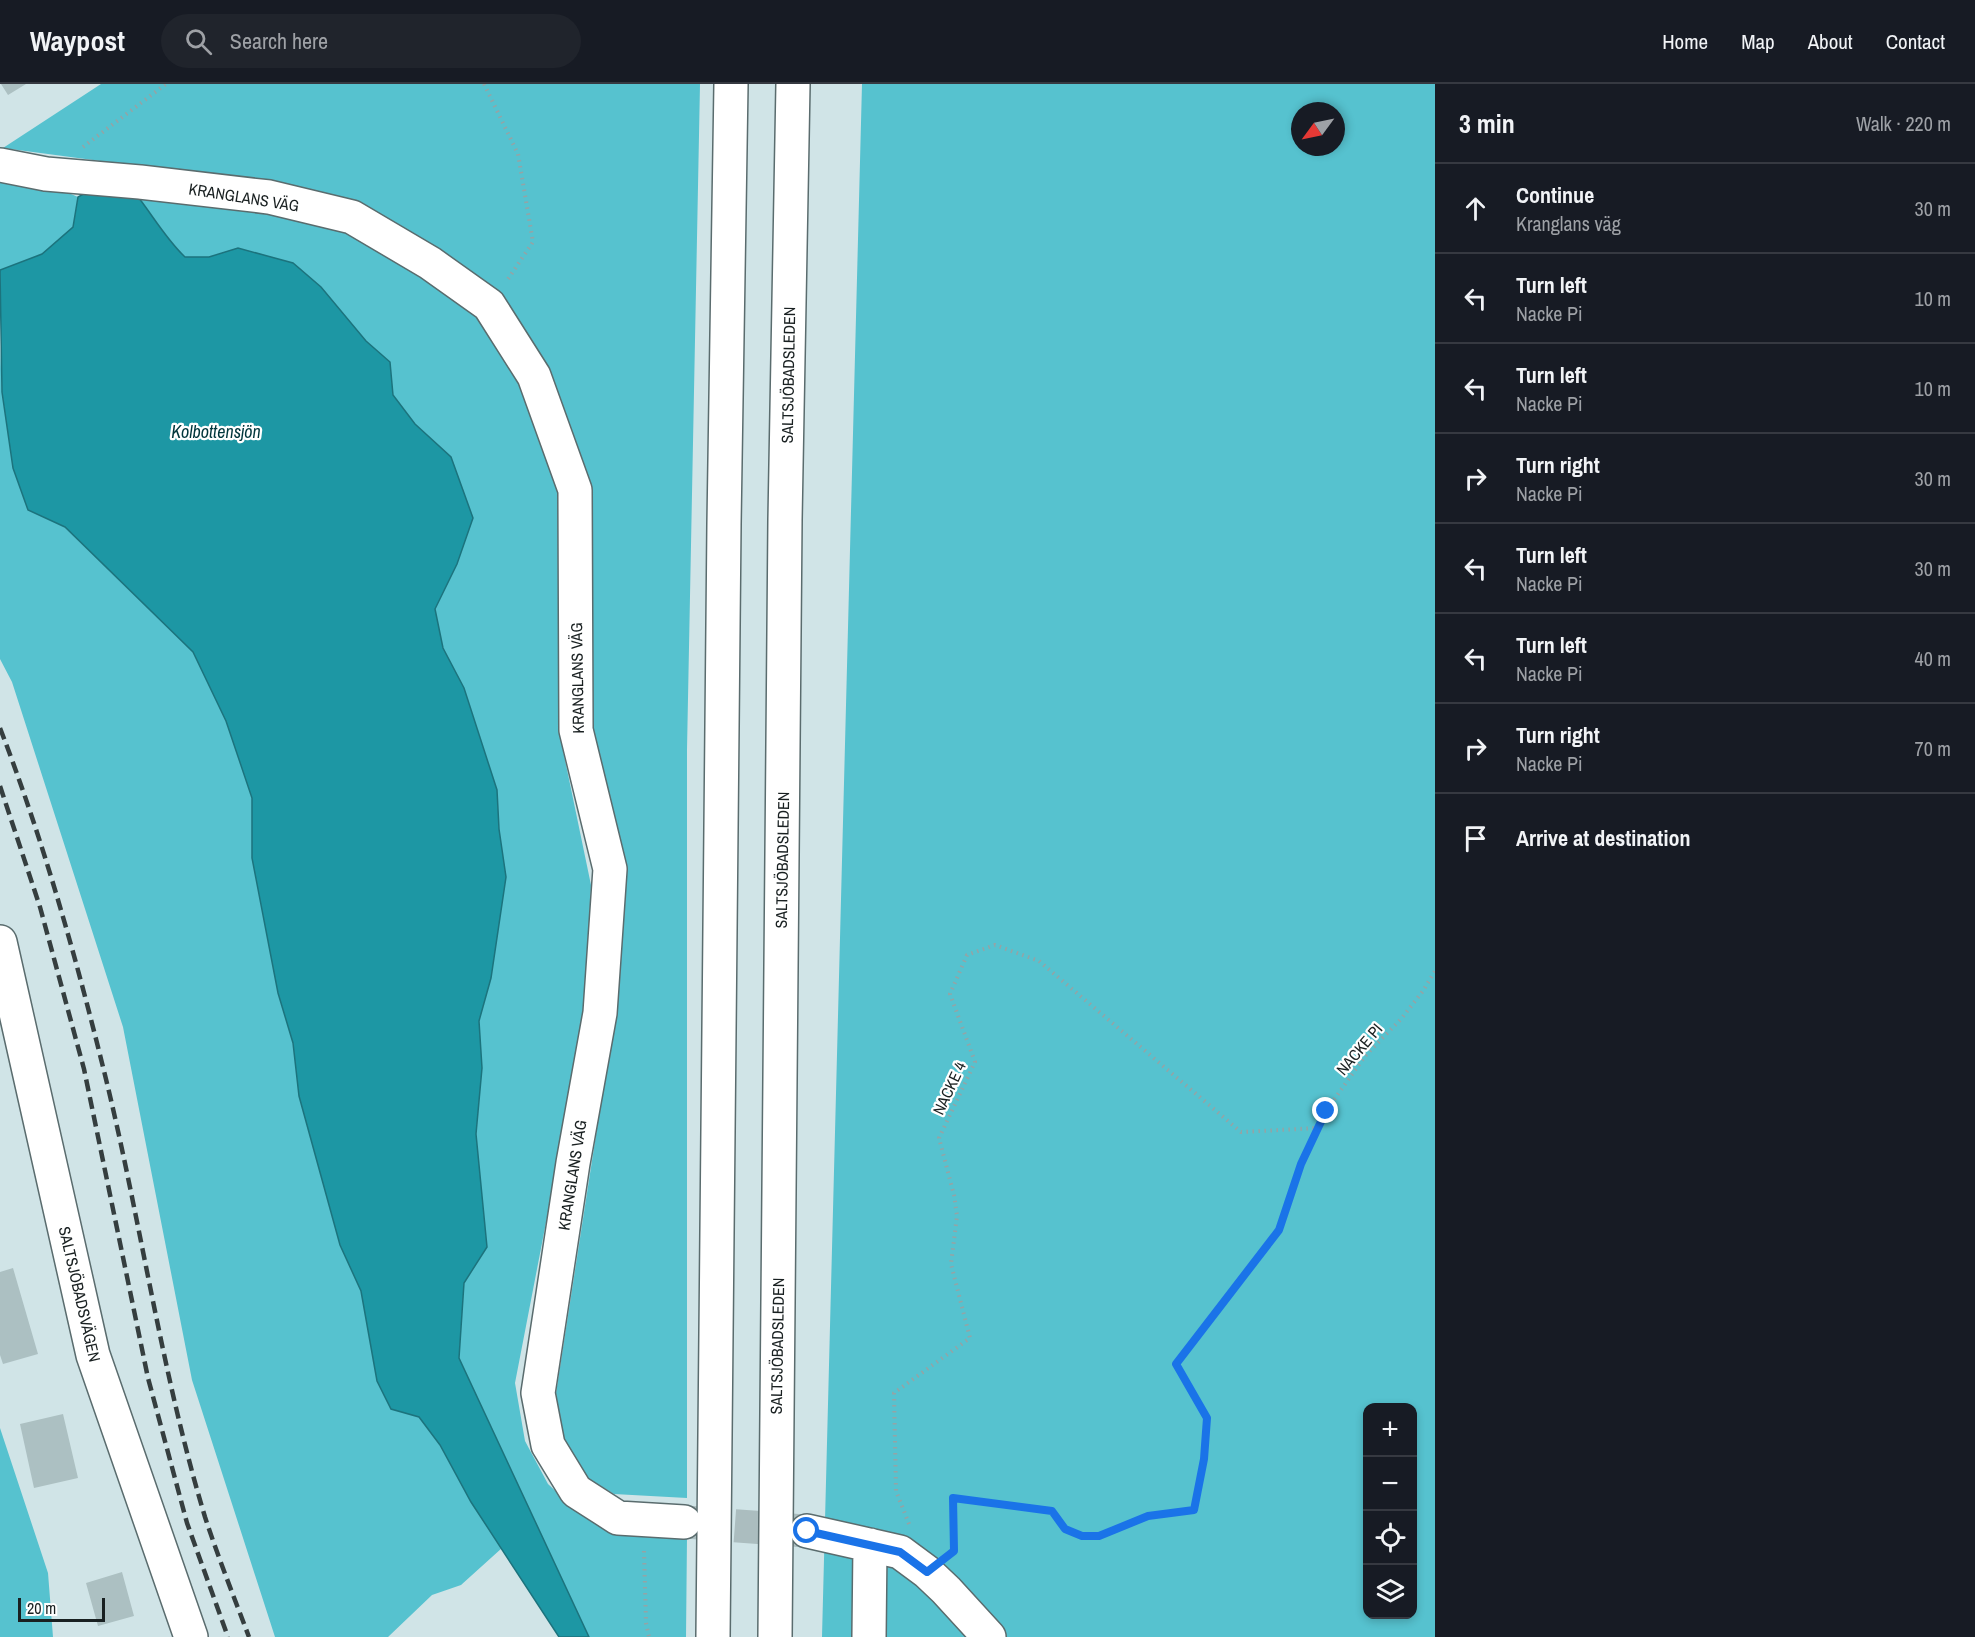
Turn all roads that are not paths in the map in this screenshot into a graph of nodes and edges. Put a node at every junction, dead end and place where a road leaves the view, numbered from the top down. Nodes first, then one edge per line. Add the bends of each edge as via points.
1 (731, 84) edge
2 (793, 84) edge
3 (0, 165) edge
4 (0, 942) edge
5 (684, 1522) tunnel mouth
6 (807, 1531) tunnel mouth
7 (870, 1545) junction
8 (191, 1637) edge
9 (713, 1637) edge
10 (775, 1637) edge
11 (869, 1637) edge
12 (989, 1637) edge

1 - 9 main road
2 - 10 main road, SALTSJÖBADSLEDEN
3 - 5 main road, KRANGLANS VÄG via 46,174 269,197 352,217 430,263 489,305 534,376 575,490 576,730 610,869 600,1014 538,1393 548,1445 576,1491 618,1518
4 - 8 main road, SALTSJÖBADSVÄGEN via 93,1355
6 - 7 main road
7 - 11 main road
7 - 12 main road via 900,1552 927,1572

